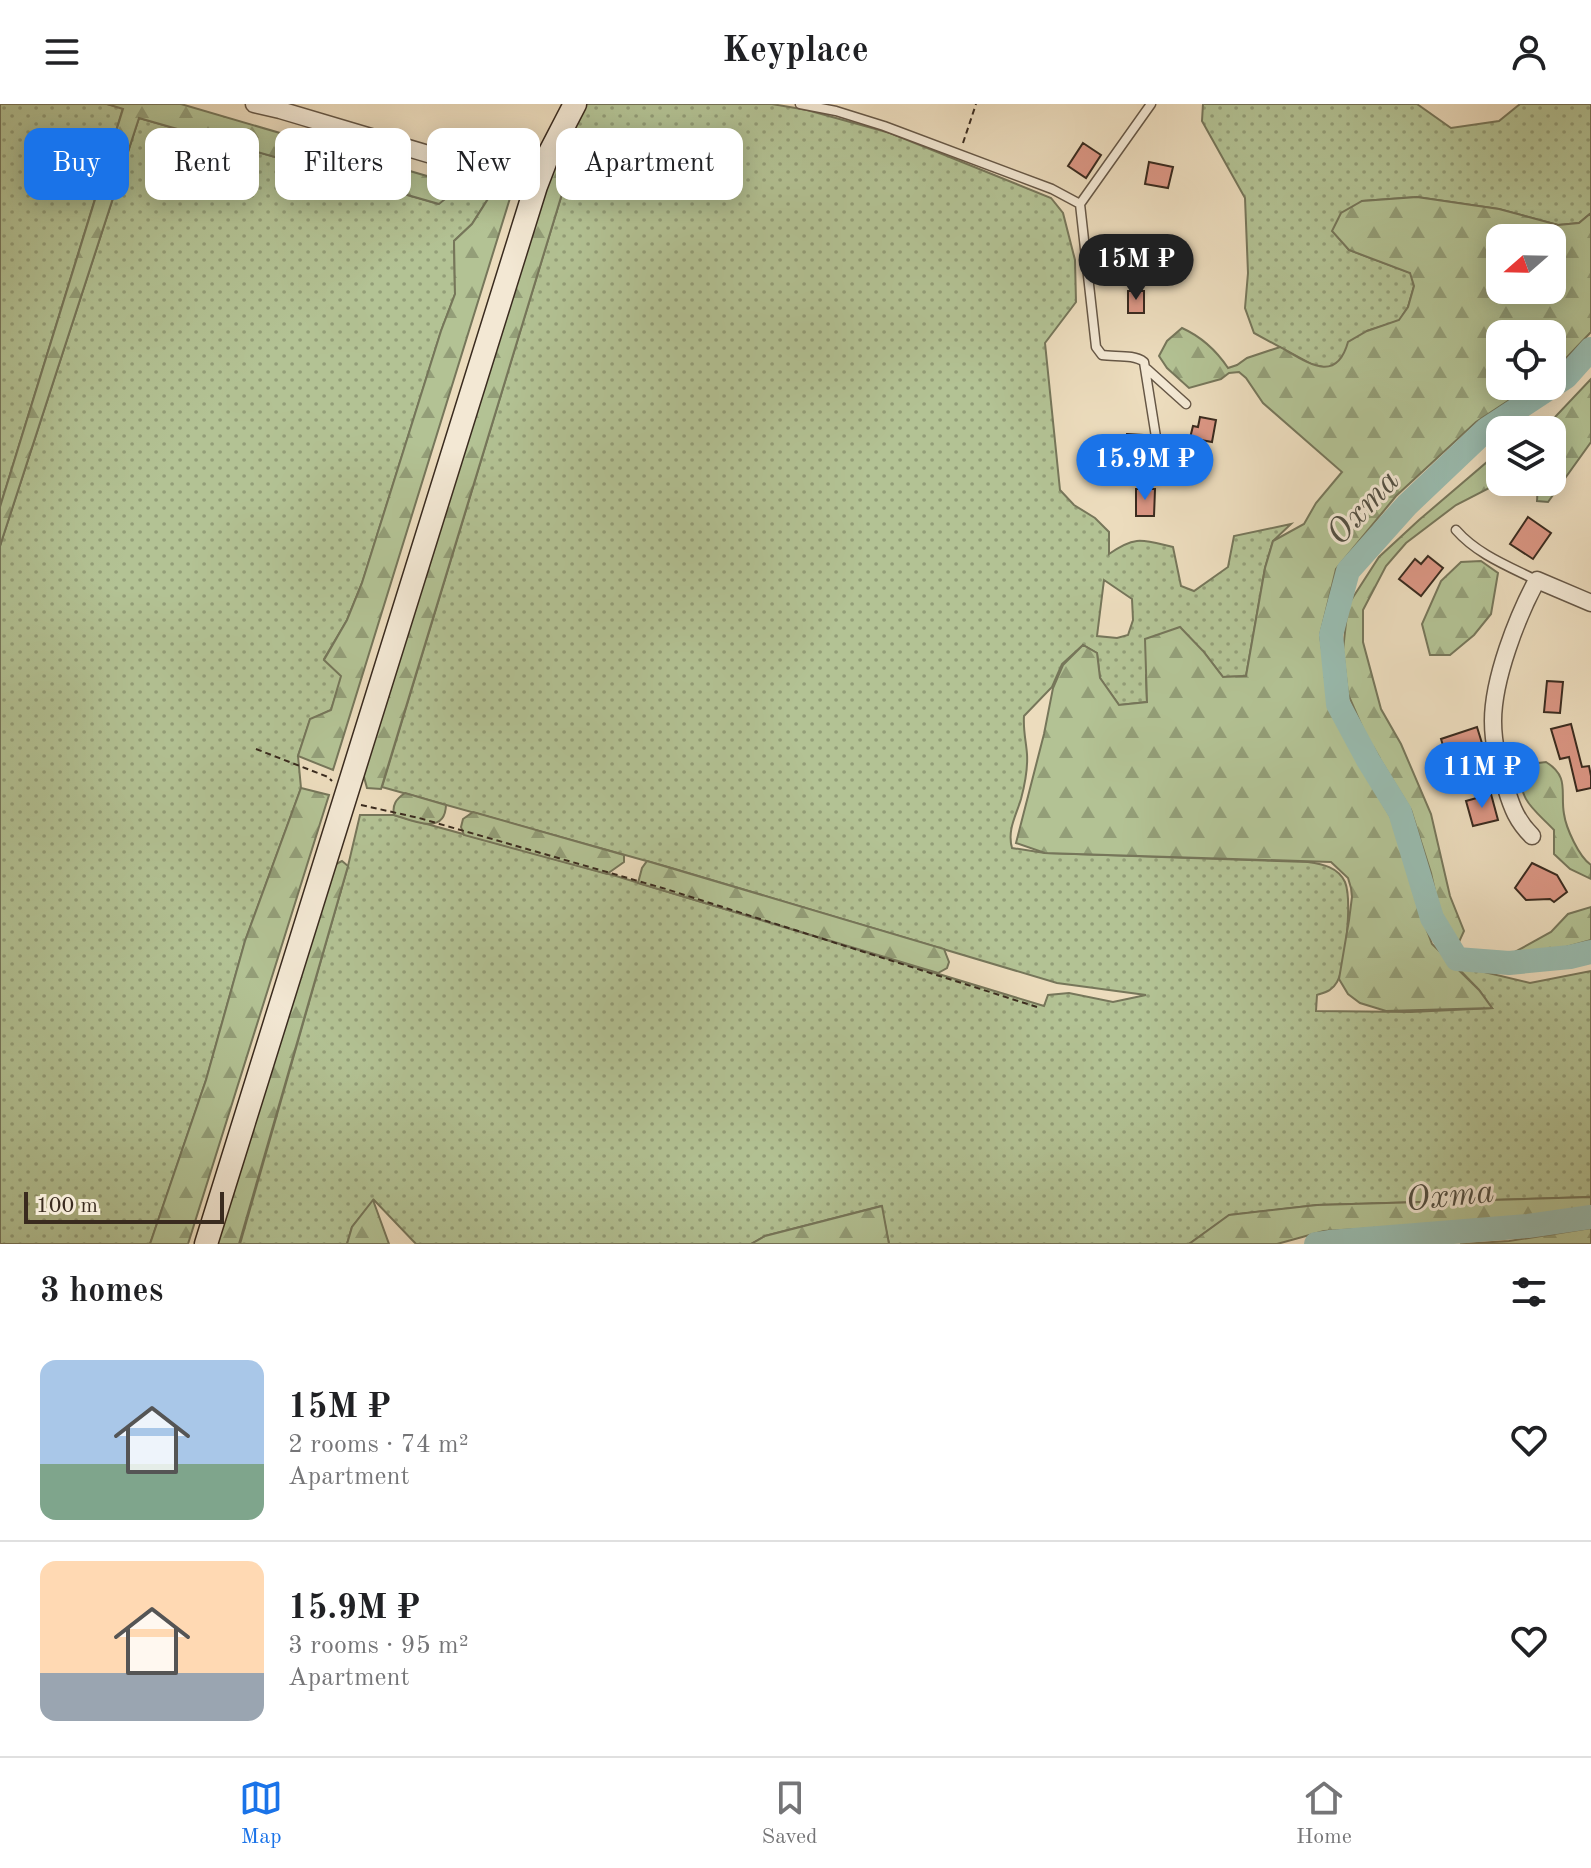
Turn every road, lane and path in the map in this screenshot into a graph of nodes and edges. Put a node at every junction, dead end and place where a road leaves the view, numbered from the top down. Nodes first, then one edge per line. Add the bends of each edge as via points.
1 (254, 104) edge
2 (575, 104) edge
3 (800, 104) edge
4 (976, 104) edge
5 (1151, 104) edge
6 (427, 154) edge
7 (959, 155) junction
8 (540, 176) edge
9 (532, 200) edge
10 (1080, 204) junction
11 (1146, 369) junction
12 (1186, 404) dead end
13 (1159, 456) dead end
14 (1456, 530) dead end
15 (1537, 580) junction
16 (1591, 603) edge
17 (256, 749) dead end
18 (345, 798) junction
19 (1532, 836) dead end
20 (1037, 1007) dead end
21 (206, 1244) edge

1 - 6 street
2 - 8 street
3 - 7 lane via 884,126
4 - 7 path
5 - 10 lane
7 - 10 lane
9 - 18 street
10 - 11 lane via 1096,347 1102,355 1138,357
11 - 12 lane
11 - 13 lane
14 - 15 lane via 1489,557
15 - 16 street
15 - 19 street via 1501,672 1493,720 1495,750 1513,809
17 - 18 path via 328,777
18 - 20 path via 666,889
18 - 21 street

